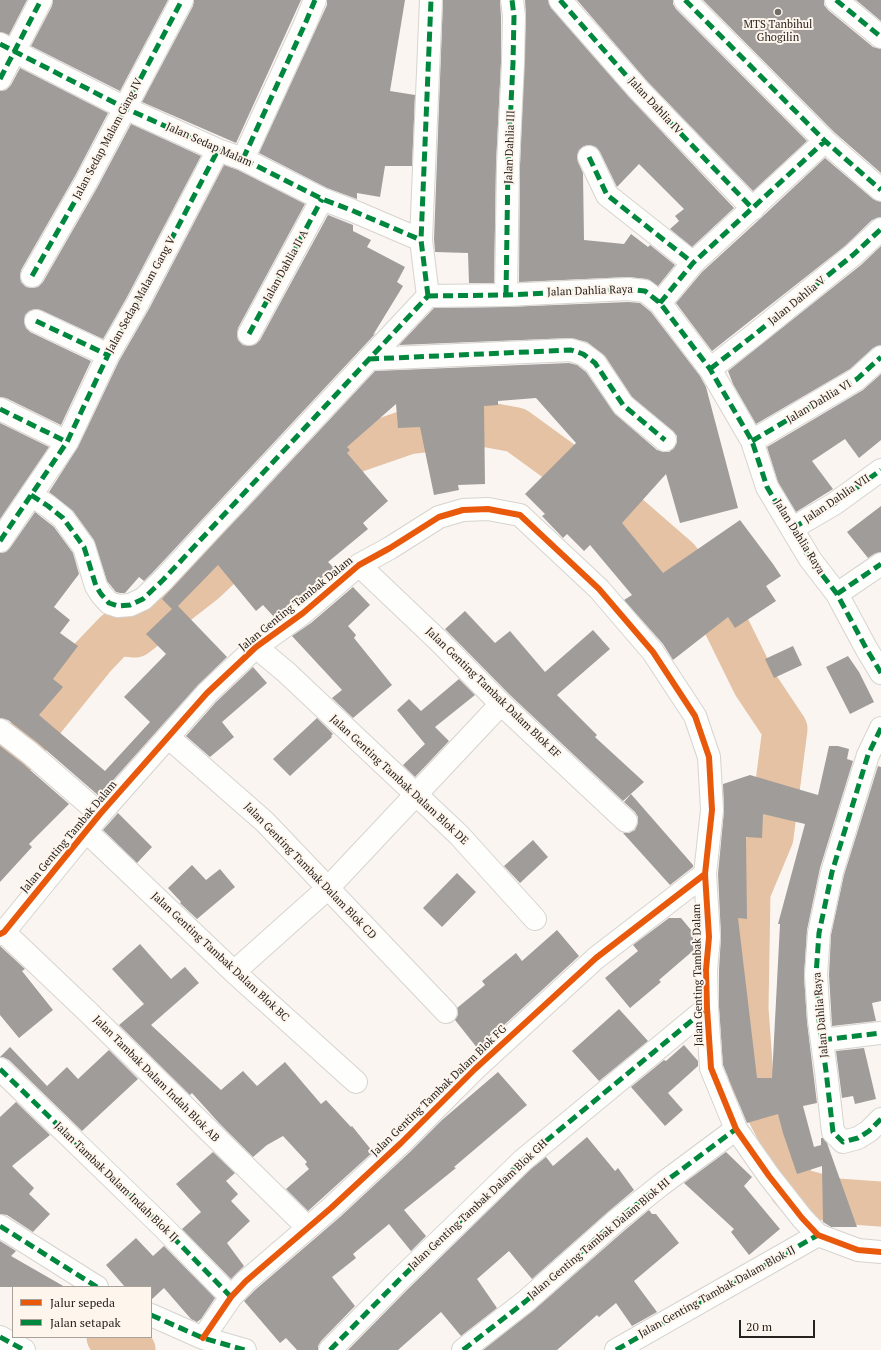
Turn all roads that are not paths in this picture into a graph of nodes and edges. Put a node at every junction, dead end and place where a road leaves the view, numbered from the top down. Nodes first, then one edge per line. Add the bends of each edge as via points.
1 (41, 0) edge
2 (182, 0) edge
3 (315, 0) edge
4 (431, 0) edge
5 (512, 0) edge
6 (560, 0) edge
7 (685, 0) edge
8 (836, 0) edge
9 (881, 37) edge
10 (7, 48) edge
11 (0, 79) edge
12 (125, 108) junction
13 (825, 141) junction
14 (218, 150) junction
15 (589, 157) dead end
16 (242, 159) junction
17 (881, 190) edge
18 (322, 199) junction
19 (753, 209) junction
20 (881, 229) edge
21 (421, 240) junction
22 (693, 263) junction
23 (32, 276) dead end
24 (506, 294) junction
25 (428, 296) junction
26 (660, 304) junction
27 (36, 321) dead end
28 (249, 334) dead end
29 (108, 355) junction
30 (881, 357) edge
31 (369, 359) junction
32 (710, 369) junction
33 (0, 409) edge
34 (665, 440) dead end
35 (752, 441) junction
36 (67, 442) junction
37 (881, 470) edge
38 (31, 495) junction
39 (793, 528) junction
40 (0, 541) edge
41 (881, 564) edge
42 (359, 565) junction
43 (837, 594) junction
44 (256, 647) junction
45 (881, 672) edge
46 (501, 704) junction
47 (881, 728) edge
48 (0, 730) edge
49 (168, 737) junction
50 (416, 795) junction
51 (100, 814) junction
52 (626, 821) dead end
53 (86, 831) junction
54 (705, 874) junction
55 (328, 888) junction
56 (535, 920) dead end
57 (2, 933) edge
58 (234, 972) junction
59 (707, 1008) junction
60 (446, 1012) dead end
61 (881, 1033) edge
62 (822, 1040) junction
63 (0, 1069) edge
64 (356, 1082) dead end
65 (881, 1119) edge
66 (736, 1129) junction
67 (0, 1226) edge
68 (307, 1228) junction
69 (818, 1235) junction
70 (881, 1252) edge
71 (95, 1286) edge
72 (231, 1297) junction
73 (152, 1316) edge
74 (0, 1337) edge
75 (203, 1338) junction
76 (24, 1350) edge
77 (245, 1350) edge
78 (330, 1350) edge
79 (463, 1350) edge
80 (616, 1350) edge

1 - 10 street
2 - 12 street, Jalan Sedap Malam Gang IV
3 - 16 street
4 - 21 street
5 - 24 street, Jalan Dahlia III via 514,40 508,165
6 - 19 street, Jalan Dahlia IV via 638,89
7 - 13 street
8 - 9 street
10 - 11 street
10 - 12 street, Jalan Sedap Malam
12 - 14 street, Jalan Sedap Malam
12 - 23 street, Jalan Sedap Malam Gang IV
13 - 17 street
13 - 19 street
14 - 16 street, Jalan Sedap Malam
14 - 29 street, Jalan Sedap Malam Gang V
15 - 22 street via 607,195
16 - 18 street, Jalan Sedap Malam
18 - 21 street, Jalan Sedap Malam
18 - 28 street, Jalan Dahlia II A
19 - 22 street
20 - 32 street, Jalan Dahlia V via 853,255
21 - 25 street
22 - 26 street
24 - 25 street, Jalan Dahlia Raya
24 - 26 street, Jalan Dahlia Raya via 628,289 645,291
25 - 31 street
26 - 32 street, Jalan Dahlia Raya
27 - 29 street
29 - 36 street, Jalan Sedap Malam Gang V
30 - 35 street, Jalan Dahlia VI via 857,379
31 - 34 street via 571,350 583,354 595,363 623,405
31 - 38 street via 163,580 143,599 130,605 118,606 109,603 96,586 84,547 63,518
32 - 35 street, Jalan Dahlia Raya
33 - 36 street
35 - 39 street, Jalan Dahlia Raya via 767,487
36 - 38 street, Jalan Sedap Malam Gang V
37 - 39 street, Jalan Dahlia VII via 834,504
38 - 40 street, Jalan Sedap Malam Gang V
39 - 43 street, Jalan Dahlia Raya via 810,560
41 - 43 street
42 - 44 street, Jalan Genting Tambak Dalam via 303,614
42 - 46 street, Jalan Genting Tambak Dalam Blok EF
42 - 54 street, Jalan Genting Tambak Dalam via 439,516 463,510 488,509 520,515 542,534 599,589 653,652 695,716 709,757 712,810
43 - 45 street, Jalan Dahlia Raya
44 - 49 street, Jalan Genting Tambak Dalam via 206,693
44 - 50 street, Jalan Genting Tambak Dalam Blok DE via 286,672
46 - 50 street
46 - 52 street, Jalan Genting Tambak Dalam Blok EF
47 - 62 street, Jalan Dahlia Raya via 868,755 832,872 819,932 816,976
48 - 51 street
49 - 51 street, Jalan Genting Tambak Dalam
49 - 55 street, Jalan Genting Tambak Dalam Blok CD via 265,822
50 - 55 street
50 - 56 street, Jalan Genting Tambak Dalam Blok DE via 459,835
51 - 53 street, Jalan Genting Tambak Dalam
53 - 57 street, Jalan Genting Tambak Dalam
53 - 58 street, Jalan Genting Tambak Dalam Blok BC
54 - 59 street, Jalan Genting Tambak Dalam via 709,937 706,970
54 - 68 street, Jalan Genting Tambak Dalam Blok FG via 596,958 475,1069 401,1143
55 - 58 street
55 - 60 street, Jalan Genting Tambak Dalam Blok CD
57 - 68 street, Jalan Tambak Dalam Indah Blok AB via 87,1012
58 - 64 street, Jalan Genting Tambak Dalam Blok BC
59 - 66 street, Jalan Genting Tambak Dalam via 711,1068
59 - 78 street, Jalan Genting Tambak Dalam Blok GH via 523,1160
61 - 62 street
62 - 65 street, Jalan Dahlia Raya via 833,1132 843,1142 858,1138
63 - 72 street, Jalan Tambak Dalam Indah Blok IJ via 164,1228
66 - 69 street, Jalan Genting Tambak Dalam via 769,1176
66 - 79 street, Jalan Genting Tambak Dalam Blok HI via 617,1220 526,1301
67 - 71 street
68 - 72 street, Jalan Genting Tambak Dalam Blok FG
69 - 70 street, Jalan Genting Tambak Dalam via 858,1250
69 - 80 street, Jalan Genting Tambak Dalam Blok IJ
72 - 75 street, Jalan Genting Tambak Dalam Blok FG
73 - 75 street
74 - 76 street
75 - 77 street

